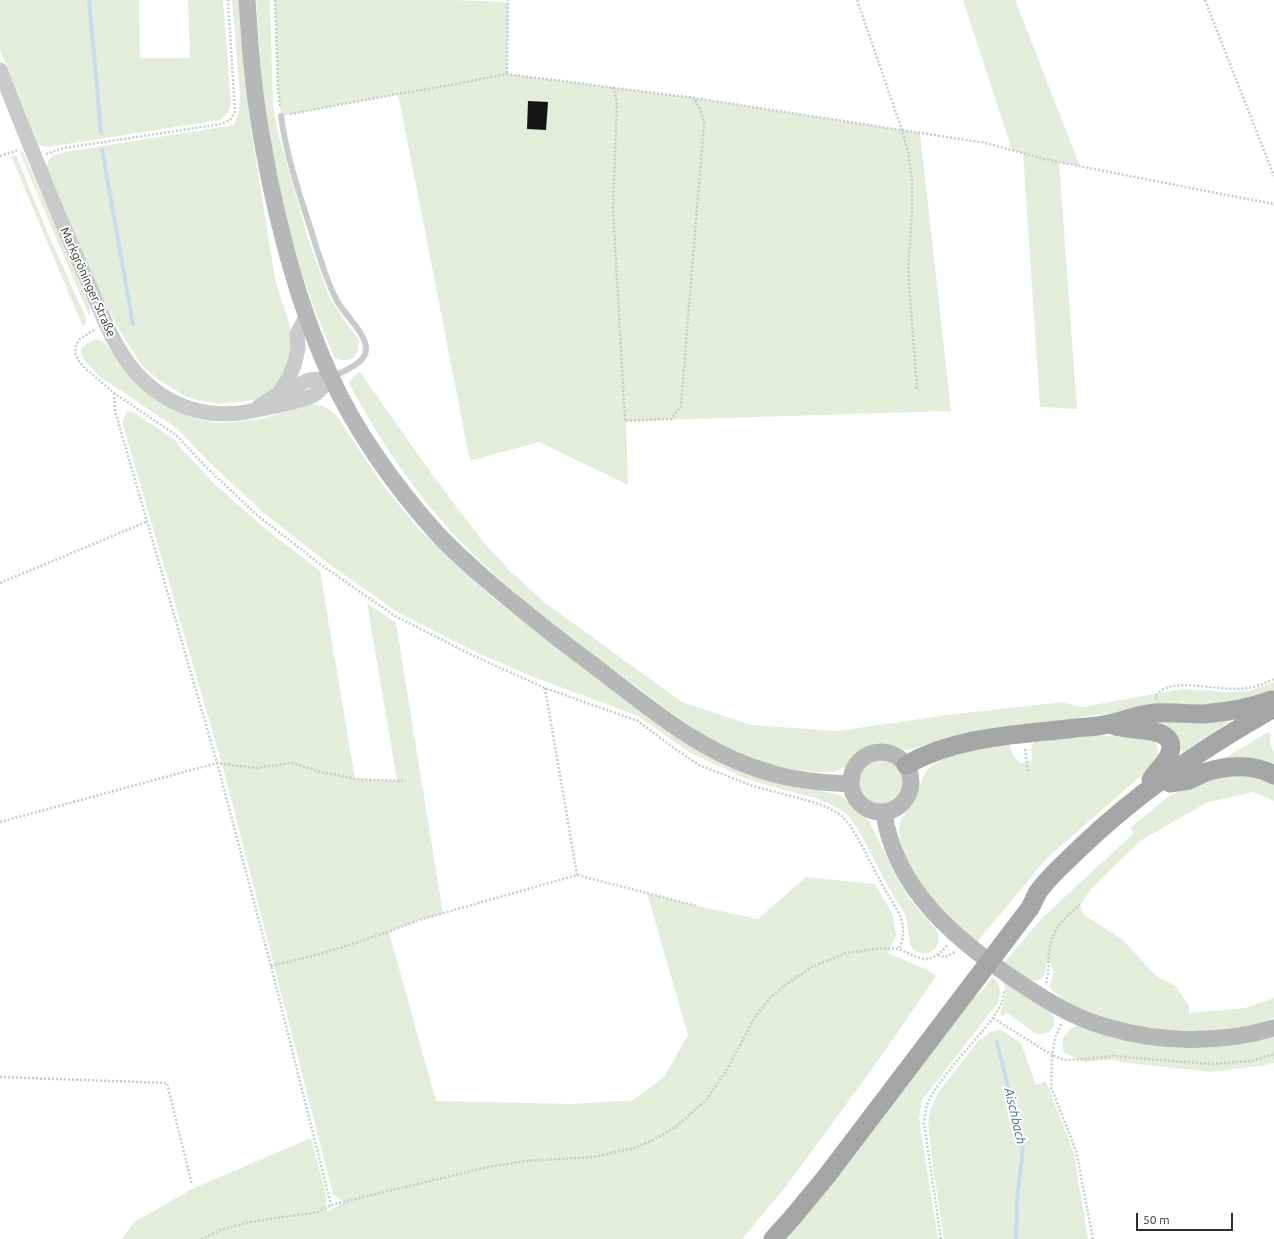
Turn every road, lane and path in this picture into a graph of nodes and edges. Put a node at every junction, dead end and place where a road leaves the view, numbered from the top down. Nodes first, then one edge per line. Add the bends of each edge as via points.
1 (228, 0) edge
2 (247, 0) edge
3 (275, 0) edge
4 (508, 0) edge
5 (857, 0) edge
6 (1205, 0) edge
7 (0, 70) edge
8 (507, 74) junction
9 (614, 87) junction
10 (694, 98) junction
11 (281, 116) junction
12 (902, 130) junction
13 (32, 152) junction
14 (0, 156) edge
15 (1274, 176) edge
16 (1274, 204) edge
17 (306, 317) junction
18 (108, 326) junction
19 (331, 378) junction
20 (917, 389) dead end
21 (114, 393) junction
22 (278, 394) junction
23 (250, 412) junction
24 (146, 522) junction
25 (0, 583) edge
26 (1274, 679) edge
27 (545, 688) junction
28 (1274, 699) edge
29 (1274, 708) edge
30 (1156, 713) junction
31 (1274, 718) edge
32 (1108, 724) junction
33 (1023, 734) junction
34 (217, 763) junction
35 (906, 765) junction
36 (1028, 772) dead end
37 (1274, 775) edge
38 (406, 781) dead end
39 (1170, 783) junction
40 (851, 784) junction
41 (1146, 790) junction
42 (884, 813) junction
43 (0, 822) edge
44 (577, 875) junction
45 (1080, 905) dead end
46 (696, 906) dead end
47 (1030, 908) junction
48 (956, 936) junction
49 (899, 949) junction
50 (1048, 965) dead end
51 (271, 966) junction
52 (1067, 1011) junction
53 (1274, 1028) edge
54 (1274, 1054) edge
55 (1052, 1055) junction
56 (0, 1077) edge
57 (192, 1185) dead end
58 (331, 1205) junction
59 (201, 1239) edge
60 (773, 1239) edge
61 (941, 1239) edge
62 (1093, 1239) edge

1 - 13 path via 236,112 230,120 222,124
2 - 17 main road via 253,75 264,151 282,237
3 - 11 path
4 - 8 path
5 - 12 path
6 - 15 path
7 - 13 street, Markgröninger Straße
8 - 9 path
8 - 11 path
9 - 10 path
9 - 10 path via 617,102 613,209 625,421 671,419 681,406 704,123
10 - 12 path
11 - 19 lane via 289,160 321,262 338,301 365,340 366,349 362,360
12 - 16 path via 986,143 1044,159
12 - 20 path via 912,180 908,270
13 - 14 path
13 - 18 street, Markgröninger Straße
17 - 19 main road
17 - 22 street via 297,334 295,362 289,378
18 - 21 path via 94,330 80,340 75,353 87,370
18 - 23 street, Markgröninger Straße via 119,349 130,364 143,380 164,397 197,411 216,414
19 - 22 street, Markgröninger Straße via 309,380
19 - 23 street, Markgröninger Straße via 314,396
19 - 40 main road via 390,475 434,531 511,601 560,641 675,727 711,749 741,763 782,776
21 - 24 path via 115,411
21 - 27 path via 176,435 258,516 366,597 395,616
22 - 23 street, Markgröninger Straße
24 - 25 path
24 - 34 path
26 - 30 path via 1247,688 1181,685 1165,688 1156,695
27 - 44 path
27 - 49 path via 638,721 699,765 753,786 813,802 840,815 859,840 900,915 903,938
28 - 30 main road via 1231,711 1204,714
29 - 41 main road via 1202,750
30 - 32 main road
31 - 39 main road
32 - 33 main road
32 - 41 main road via 1155,731 1168,740 1170,754
33 - 35 main road via 945,747
33 - 36 path
34 - 38 path via 255,768 292,763 355,779
34 - 43 path
34 - 51 path
35 - 40 main road via 895,755 887,752 872,753 854,769
35 - 42 main road via 910,771 912,785 907,798 897,808
37 - 39 main road via 1257,769 1220,768 1190,780
39 - 47 main road via 1125,820 1044,898
40 - 42 main road via 852,792 862,805 872,811
41 - 47 main road via 1064,864 1039,891
42 - 48 main road via 892,844 908,880 937,918
44 - 46 path
44 - 51 path via 419,920 331,951
45 - 50 path via 1063,918 1055,931 1049,945
47 - 60 main road via 826,1177
48 - 49 path via 932,959 918,958
48 - 52 main road via 1003,971
49 - 58 path via 883,948 847,953 814,966 785,985 755,1017 726,1073 706,1100 677,1126 656,1139 634,1148 594,1157 525,1161 483,1168
51 - 58 path
52 - 53 main road via 1106,1027 1157,1037 1204,1039 1237,1036
52 - 55 path via 1055,1039
54 - 55 path via 1251,1061 1211,1064 1113,1056 1064,1060
55 - 61 path via 993,1018 930,1097 924,1123
55 - 62 path via 1051,1087 1076,1151
56 - 57 path via 167,1083
58 - 59 path via 318,1212 249,1222

